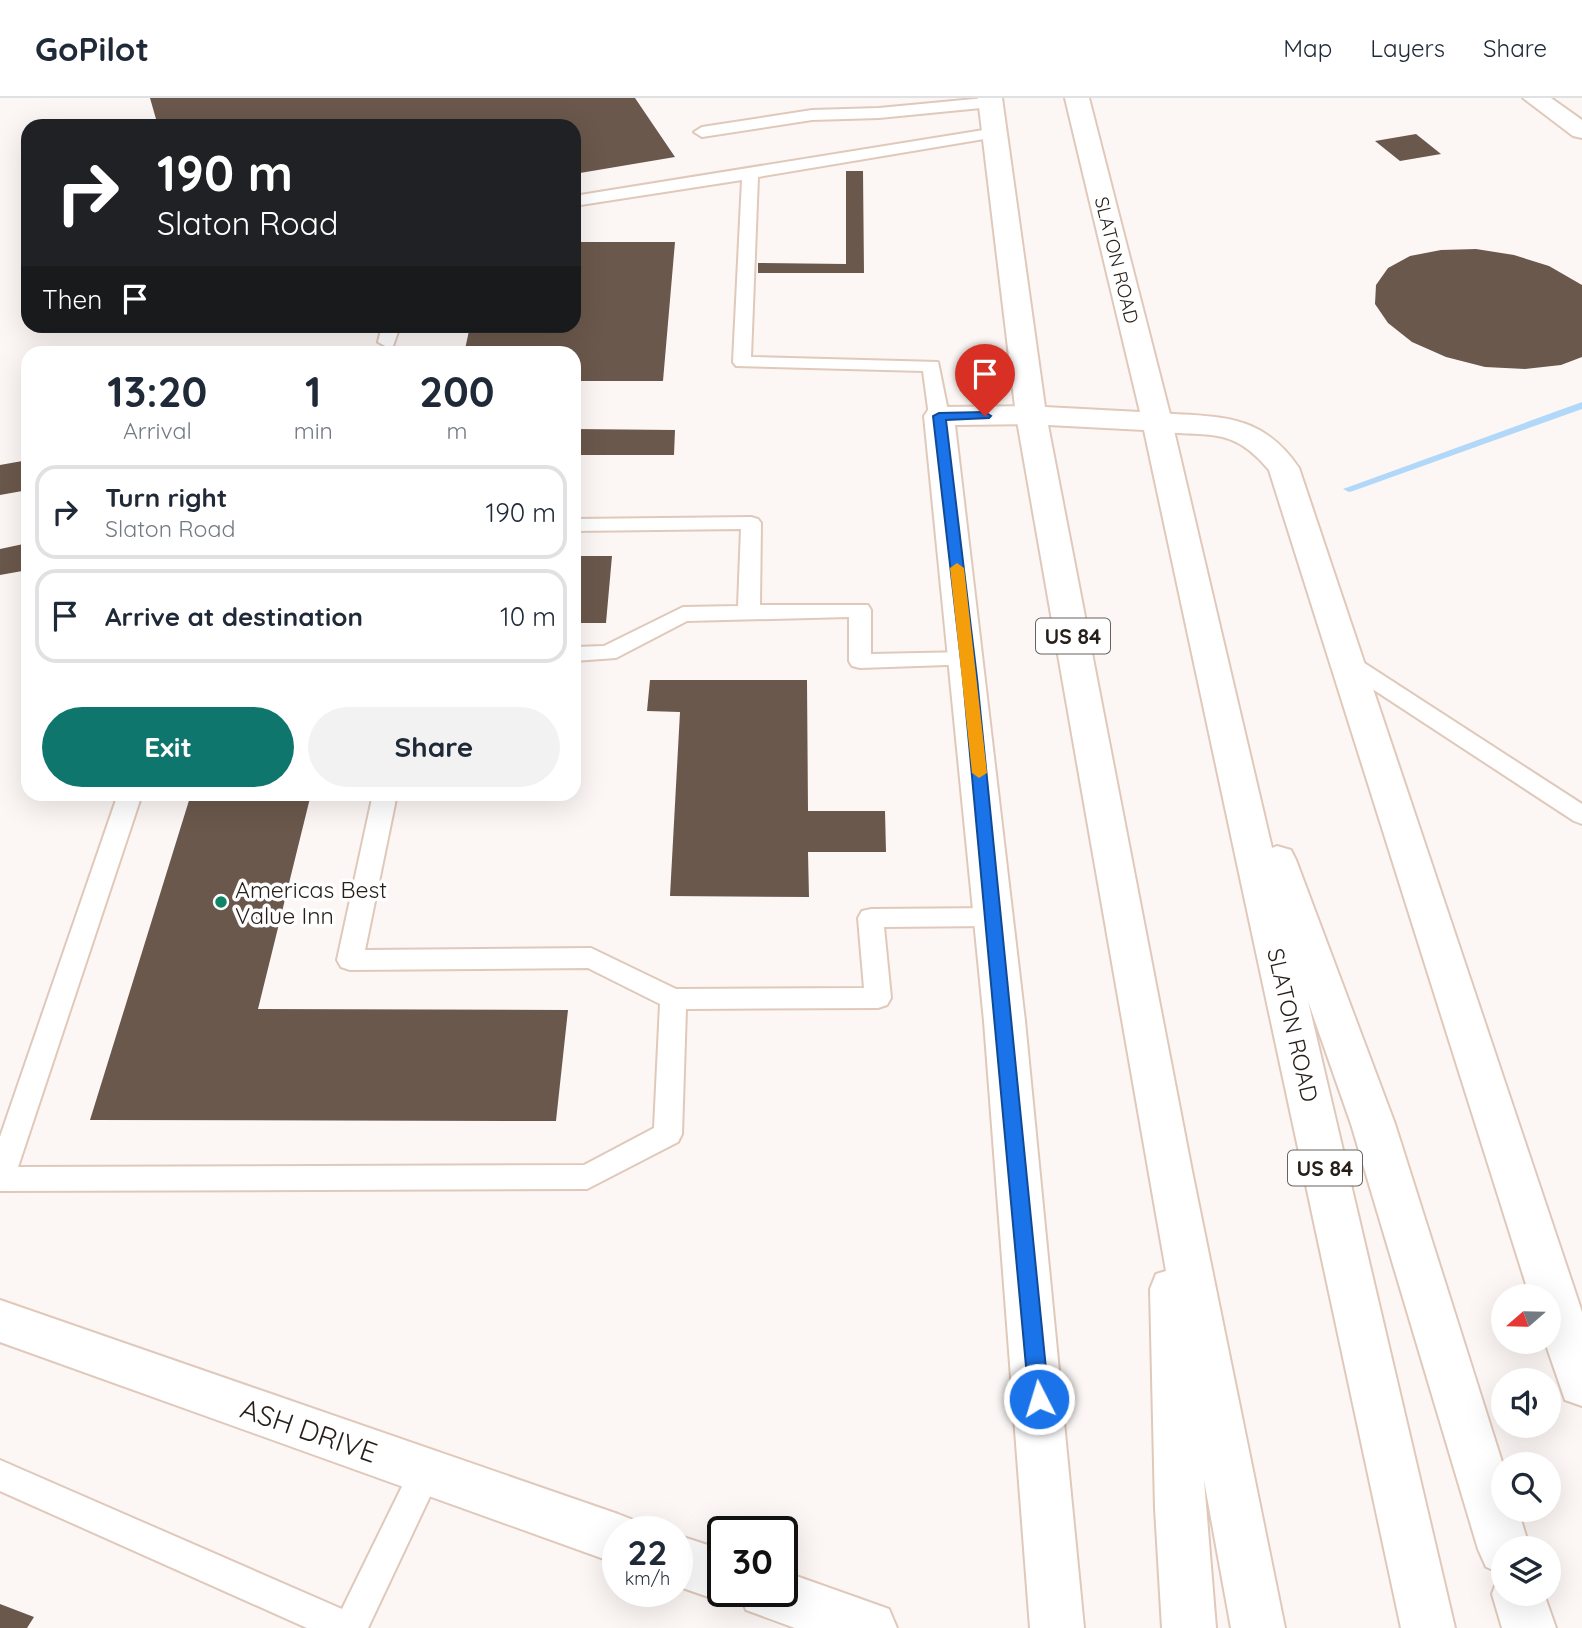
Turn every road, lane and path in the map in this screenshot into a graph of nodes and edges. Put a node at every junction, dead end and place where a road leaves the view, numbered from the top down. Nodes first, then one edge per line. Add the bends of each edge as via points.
1 (1077, 98) edge
2 (1535, 98) edge
3 (992, 111) edge
4 (1582, 131) edge
5 (702, 132) dead end
6 (750, 174) junction
7 (581, 200) edge
8 (1031, 415) junction
9 (939, 416) junction
10 (1157, 422) junction
11 (581, 525) edge
12 (749, 612) junction
13 (581, 654) edge
14 (968, 659) junction
15 (1347, 662) junction
16 (1222, 708) junction
17 (128, 801) edge
18 (383, 801) edge
19 (1582, 815) edge
20 (993, 917) junction
21 (673, 999) junction
22 (1170, 1171) junction
23 (0, 1178) edge
24 (0, 1321) edge
25 (1582, 1384) edge
26 (426, 1471) junction
27 (0, 1475) edge
28 (602, 1533) edge
29 (1500, 1536) edge
30 (798, 1603) edge
31 (1522, 1606) edge
32 (348, 1628) edge
33 (870, 1628) edge
34 (1057, 1628) edge
35 (1189, 1628) edge
36 (1258, 1628) edge
37 (1428, 1628) edge
38 (1529, 1628) edge

1 - 10 main road, SLATON ROAD / US 84
2 - 4 main road
3 - 5 lane via 812,115
3 - 6 lane via 857,154
3 - 8 main road, US 84
6 - 7 lane
6 - 9 lane via 742,362 931,366
8 - 9 main road
8 - 10 main road
8 - 22 main road, US 84
9 - 14 main road
10 - 15 main road via 1226,426 1263,443 1284,468
10 - 16 main road, SLATON ROAD / US 84
11 - 12 lane via 751,523
12 - 13 lane via 683,614 608,653
12 - 14 lane via 860,610 860,661
14 - 20 main road
15 - 19 lane
15 - 25 main road
16 - 29 main road via 1373,1124
16 - 37 main road, SLATON ROAD / US 84
17 - 23 lane
18 - 21 lane via 349,960 591,958
20 - 21 lane via 871,918 878,998
20 - 34 main road
21 - 23 lane via 668,1133 587,1177
22 - 35 main road via 1180,1508
22 - 36 main road, US 84
24 - 26 main road, ASH DRIVE
26 - 28 main road, ASH DRIVE
26 - 32 lane
27 - 32 lane
30 - 33 main road
31 - 38 main road

